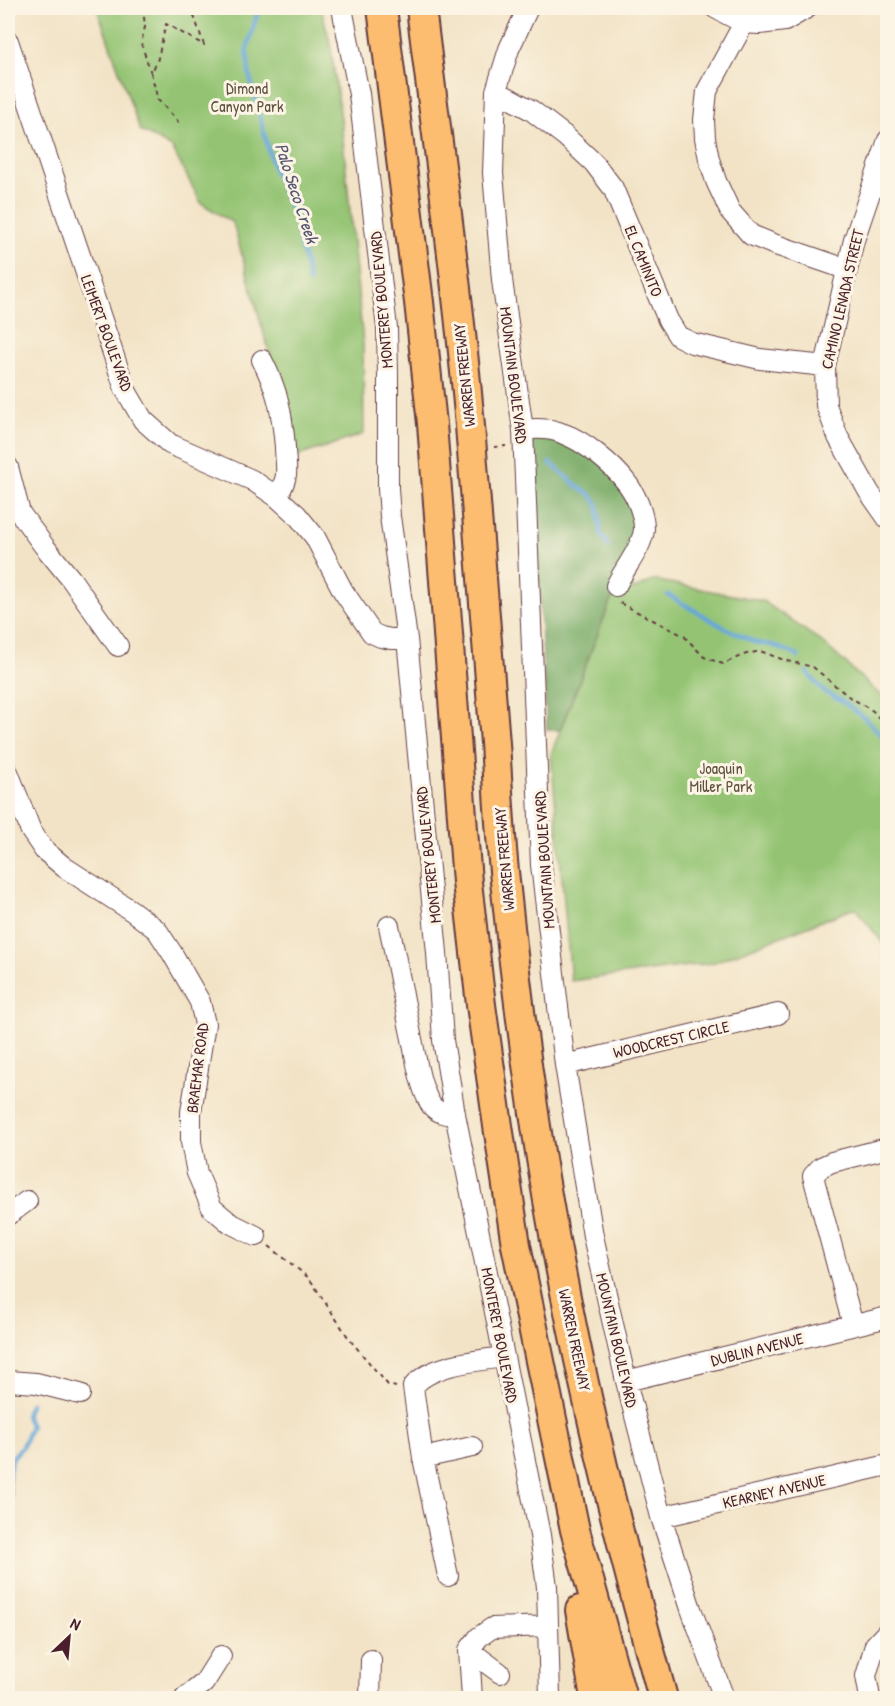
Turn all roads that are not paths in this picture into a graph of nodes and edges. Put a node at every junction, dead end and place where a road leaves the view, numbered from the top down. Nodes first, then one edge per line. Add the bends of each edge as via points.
1 (342, 8) edge
2 (376, 8) edge
3 (382, 8) edge
4 (420, 8) edge
5 (528, 8) edge
6 (715, 8) edge
7 (807, 8) edge
8 (744, 23) junction
9 (8, 48) edge
10 (496, 91) junction
11 (888, 140) edge
12 (400, 155) junction
13 (846, 269) junction
14 (262, 360) dead end
15 (825, 366) junction
16 (523, 430) junction
17 (8, 467) edge
18 (277, 497) junction
19 (888, 519) edge
20 (616, 586) road end
21 (407, 639) junction
22 (118, 646) dead end
23 (8, 772) edge
24 (389, 926) dead end
25 (778, 1014) dead end
26 (565, 1065) junction
27 (455, 1114) junction
28 (888, 1148) edge
29 (27, 1201) dead end
30 (8, 1215) edge
31 (256, 1236) road end
32 (888, 1317) edge
33 (853, 1325) junction
34 (504, 1357) junction
35 (8, 1381) edge
36 (626, 1381) junction
37 (80, 1394) dead end
38 (472, 1447) dead end
39 (423, 1458) junction
40 (888, 1465) edge
41 (605, 1476) junction
42 (660, 1517) junction
43 (575, 1530) junction
44 (448, 1576) dead end
45 (548, 1626) junction
46 (888, 1631) edge
47 (469, 1650) junction
48 (221, 1656) dead end
49 (371, 1660) dead end
50 (500, 1673) dead end
51 (185, 1698) edge
52 (370, 1698) edge
53 (472, 1698) edge
54 (550, 1698) edge
55 (595, 1698) edge
56 (622, 1698) edge
57 (663, 1698) edge
58 (681, 1698) edge
59 (724, 1698) edge
60 (870, 1698) edge

1 - 21 street, MONTEREY BOULEVARD via 359,94 387,328 388,489
2 - 12 highway
3 - 12 highway
4 - 41 highway, WARREN FREEWAY via 470,420 518,1001 554,1240
5 - 10 street, MOUNTAIN BOULEVARD
6 - 8 street
7 - 8 street via 785,21
8 - 13 street via 707,91 705,138 716,181 730,211 751,235
9 - 18 street, LEIMERT BOULEVARD via 125,389 137,410 170,444 252,480
10 - 15 street, EL CAMINITO via 531,110 565,136 613,188 678,336 760,359
10 - 16 street, MOUNTAIN BOULEVARD via 493,173 502,280
11 - 13 street, CAMINO LENADA STREET
12 - 43 highway via 432,424 467,882 481,1005 516,1245
13 - 15 street, CAMINO LENADA STREET
14 - 18 street via 276,392 283,425 286,471
15 - 19 street, CAMINO LENADA STREET via 826,405 838,437
16 - 20 street via 541,428 564,433 584,444 626,482 639,506 644,530 635,555
16 - 26 street, MOUNTAIN BOULEVARD via 541,865
17 - 22 street via 20,513
18 - 21 street, LEIMERT BOULEVARD via 315,537 343,591 372,633
21 - 27 street, MONTEREY BOULEVARD via 443,1040
23 - 31 street, BRAEMAR ROAD via 44,850 157,930 200,1002 205,1024 191,1112 197,1173 212,1208
24 - 27 street via 427,1098 440,1112
25 - 26 street, WOODCREST CIRCLE
26 - 36 street, MOUNTAIN BOULEVARD via 593,1236
27 - 34 street, MONTEREY BOULEVARD
28 - 33 street via 831,1162 813,1176
29 - 30 street
32 - 33 street, DUBLIN AVENUE
33 - 36 street, DUBLIN AVENUE
34 - 39 street via 435,1370 418,1380 412,1388
34 - 45 street, MONTEREY BOULEVARD via 540,1535
35 - 37 street via 36,1383
36 - 42 street, MOUNTAIN BOULEVARD
38 - 39 street
39 - 44 street
40 - 42 street, KEARNEY AVENUE
41 - 57 highway, WARREN FREEWAY
41 - 58 highway
42 - 59 street, MOUNTAIN BOULEVARD
43 - 55 highway via 573,1570
43 - 56 highway
45 - 47 street via 492,1628
45 - 54 street, MONTEREY BOULEVARD
46 - 60 street via 875,1645 866,1676
47 - 50 street
47 - 53 street
48 - 51 street via 204,1683
49 - 52 street

